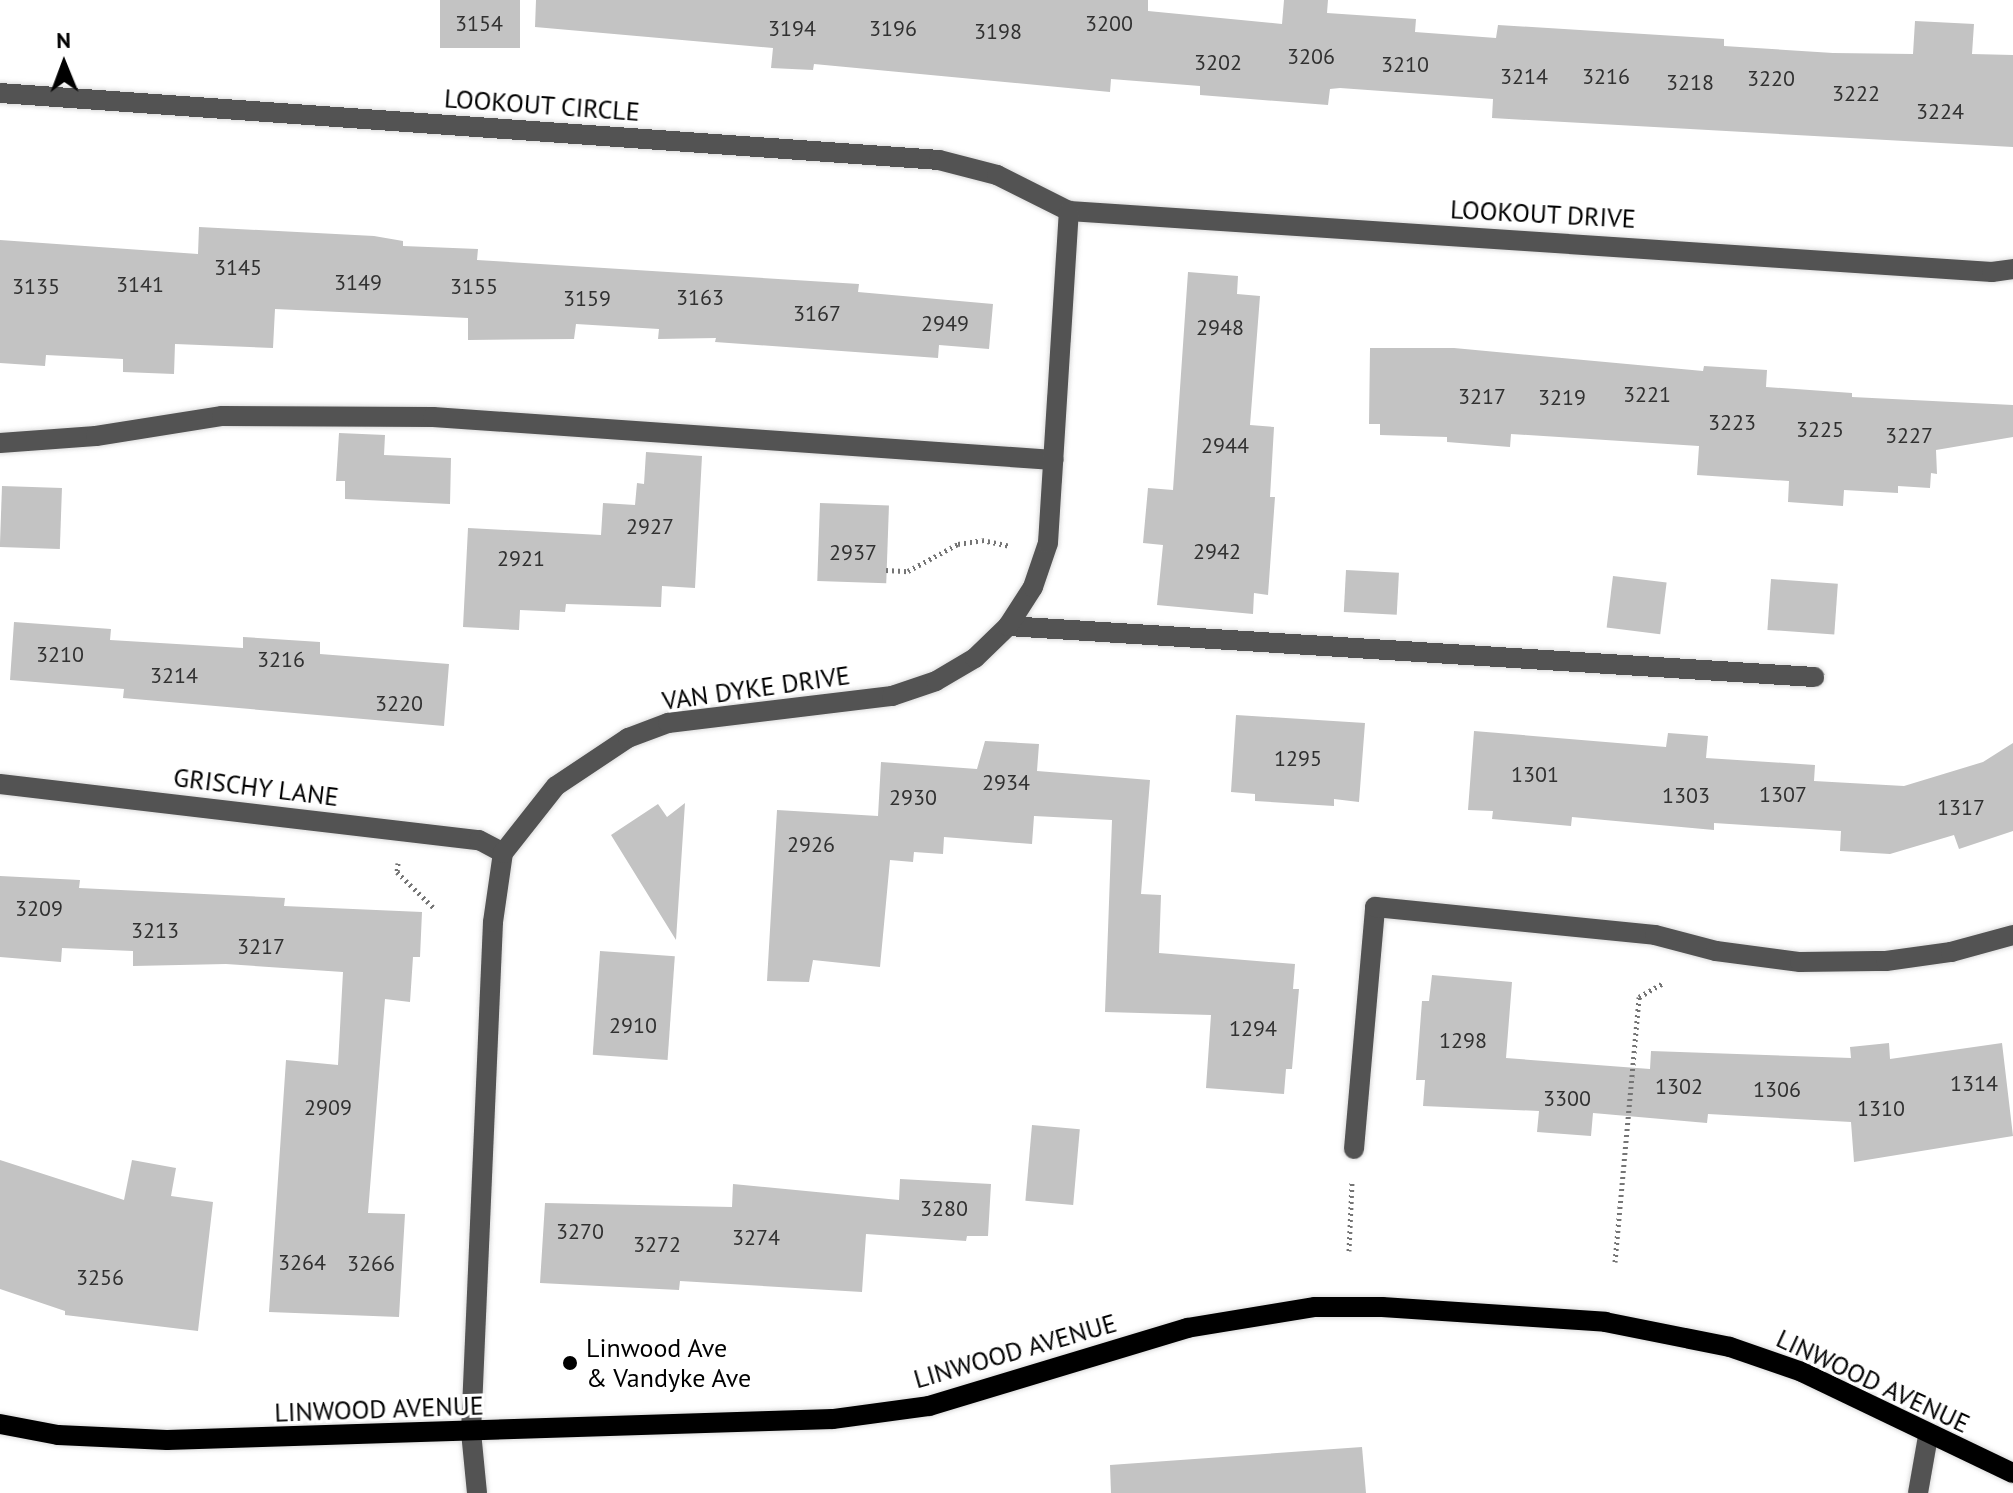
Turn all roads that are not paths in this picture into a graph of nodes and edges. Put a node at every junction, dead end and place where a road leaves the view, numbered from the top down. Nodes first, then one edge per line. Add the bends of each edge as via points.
1 (0, 93) edge
2 (1069, 211) junction
3 (2013, 269) edge
4 (0, 443) edge
5 (1054, 460) junction
6 (1008, 626) junction
7 (1814, 677) dead end
8 (0, 784) edge
9 (503, 853) junction
10 (2013, 935) edge
11 (1354, 1149) road end
12 (0, 1424) edge
13 (471, 1432) junction
14 (1928, 1436) junction
15 (2013, 1473) edge
16 (477, 1493) edge
17 (1918, 1493) edge

1 - 2 street, LOOKOUT CIRCLE via 939,160 997,175
2 - 3 street, LOOKOUT DRIVE via 1992,272
2 - 5 street, VAN DYKE DRIVE
4 - 5 street via 96,436 222,416 433,417
5 - 6 street, VAN DYKE DRIVE via 1048,543 1033,587
6 - 7 street
6 - 9 street, VAN DYKE DRIVE via 975,658 936,681 892,696 668,723 628,738 556,786
8 - 9 street, GRISCHY LANE via 479,840
9 - 13 street via 493,922
10 - 11 street via 1951,952 1886,961 1800,962 1716,951 1655,935 1375,907
12 - 13 main road, LINWOOD AVENUE via 58,1435 167,1440
13 - 14 main road, LINWOOD AVENUE via 833,1419 929,1406 1187,1328 1315,1307 1382,1307 1605,1322 1669,1332 1802,1372
13 - 16 street
14 - 15 main road, LINWOOD AVENUE
14 - 17 street

